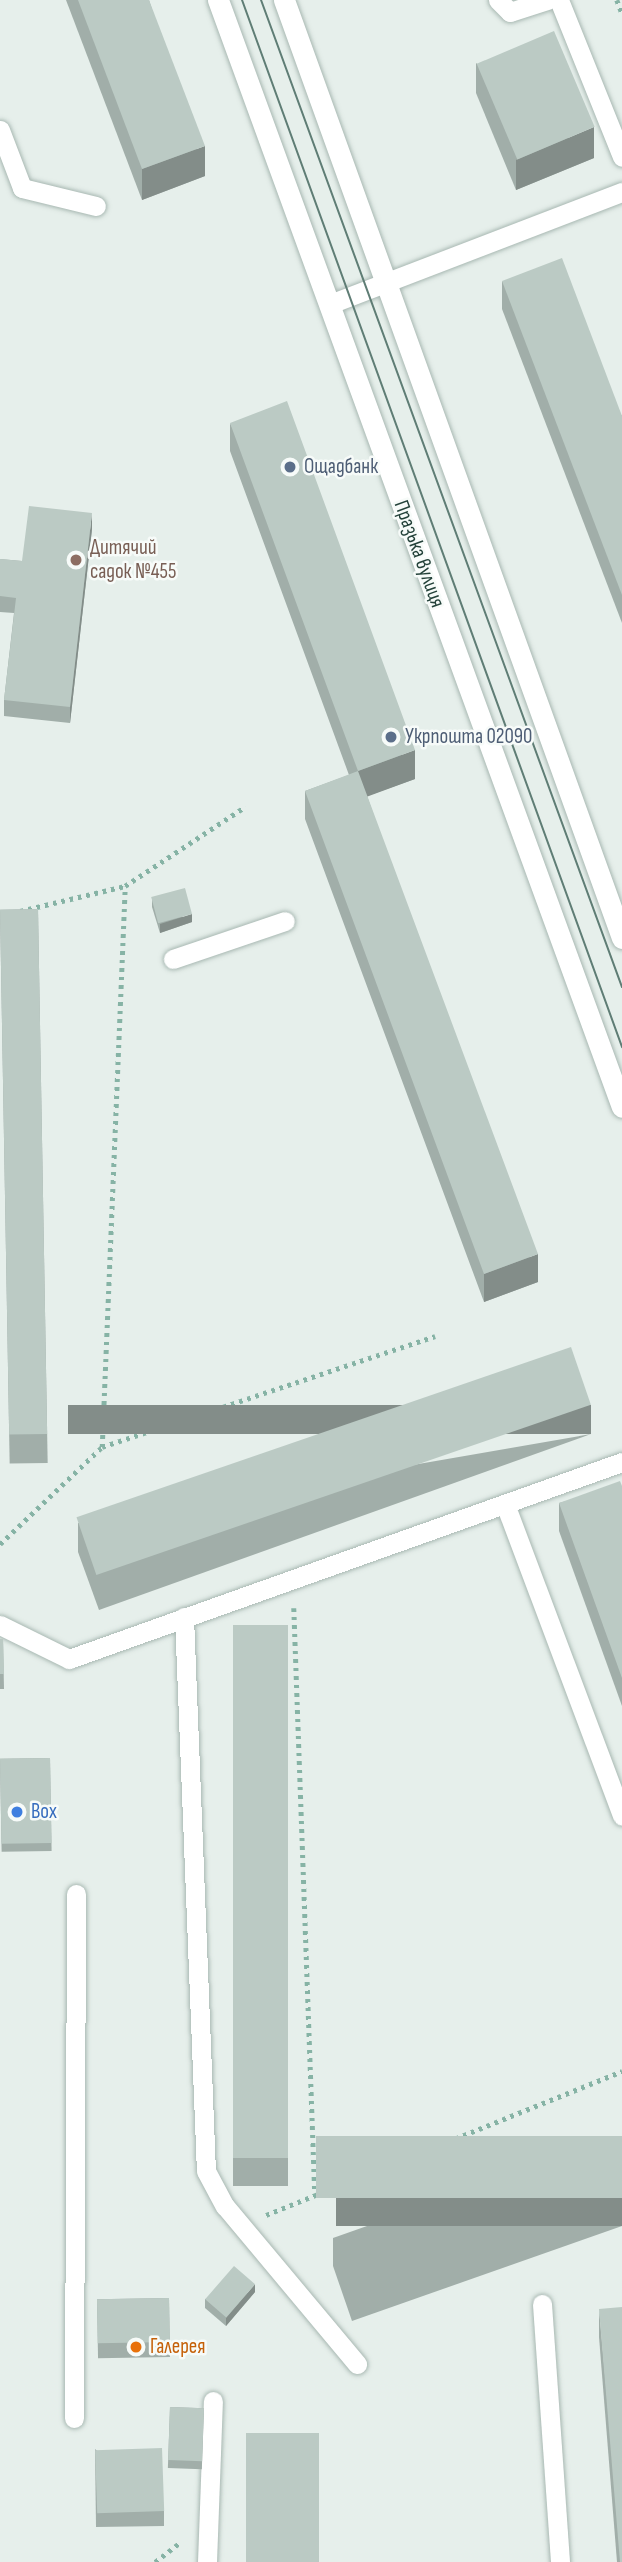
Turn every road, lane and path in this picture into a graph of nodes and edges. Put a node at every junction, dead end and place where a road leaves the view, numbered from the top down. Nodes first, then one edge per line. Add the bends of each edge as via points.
1 (218, 0) edge
2 (284, 0) edge
3 (498, 0) edge
4 (548, 0) edge
5 (559, 0) edge
6 (617, 0) edge
7 (622, 13) edge
8 (0, 130) edge
9 (622, 157) edge
10 (622, 192) edge
11 (96, 206) dead end
12 (385, 284) junction
13 (330, 304) junction
14 (244, 807) dead end
15 (125, 886) junction
16 (12, 912) edge
17 (285, 921) dead end
18 (622, 939) edge
19 (173, 959) dead end
20 (622, 1107) edge
21 (435, 1336) dead end
22 (102, 1447) junction
23 (622, 1462) edge
24 (505, 1504) junction
25 (0, 1544) edge
26 (293, 1579) junction
27 (184, 1617) junction
28 (0, 1625) edge
29 (622, 1816) edge
30 (76, 1894) dead end
31 (622, 2071) edge
32 (315, 2195) junction
33 (241, 2225) junction
34 (542, 2304) dead end
35 (358, 2364) dead end
36 (213, 2401) dead end
37 (74, 2418) dead end
38 (207, 2562) edge
39 (560, 2562) edge

1 - 13 street, Празька вулиця
2 - 12 street
3 - 4 lane via 510,12
5 - 9 lane
6 - 7 path
8 - 11 lane via 22,188
10 - 12 lane
12 - 13 lane
12 - 18 street
13 - 20 street, Празька вулиця
14 - 15 path
15 - 16 path
15 - 22 path
17 - 19 lane
21 - 22 path
22 - 25 path
23 - 24 lane
24 - 26 lane
24 - 29 lane
26 - 27 lane
26 - 32 path
27 - 28 lane via 69,1658
27 - 33 lane via 204,2151 214,2187
30 - 37 lane
31 - 32 path
32 - 33 path
33 - 35 lane
34 - 39 lane
36 - 38 lane

